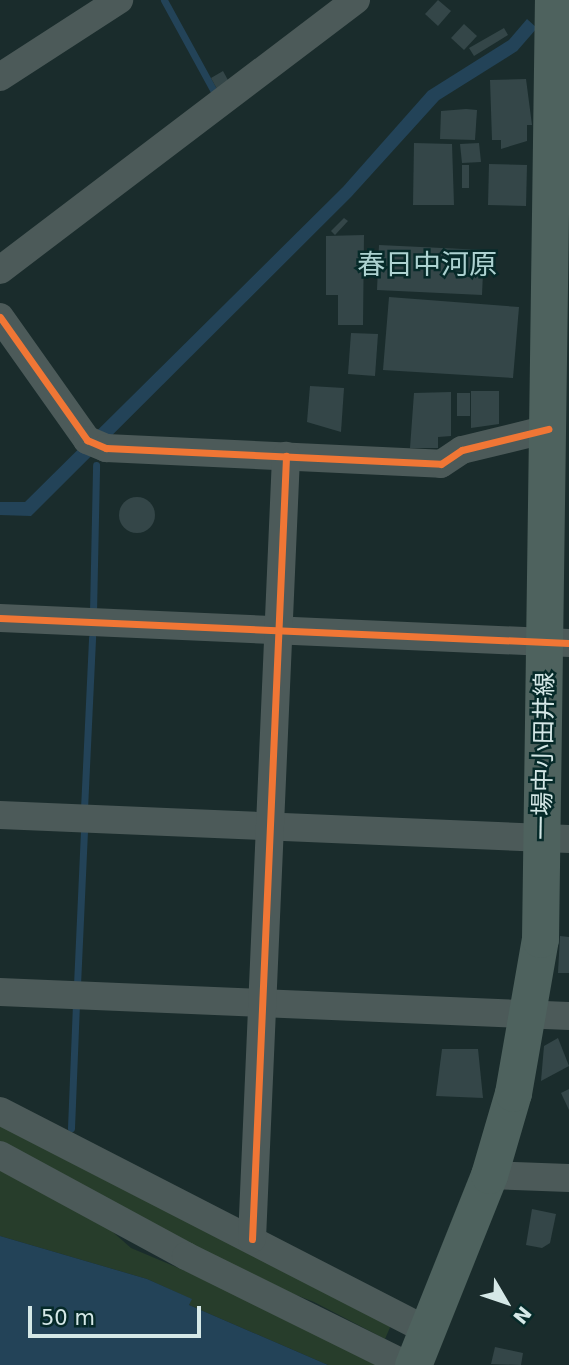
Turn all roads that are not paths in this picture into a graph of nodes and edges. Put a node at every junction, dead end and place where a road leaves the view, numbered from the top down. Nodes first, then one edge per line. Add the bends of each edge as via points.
1 (119, 0) edge
2 (553, 0) edge
3 (344, 5) edge
4 (0, 77) edge
5 (560, 156) edge
6 (0, 270) edge
7 (0, 317) edge
8 (555, 413) edge
9 (286, 456) junction
10 (0, 618) edge
11 (278, 631) junction
12 (557, 643) edge
13 (0, 815) edge
14 (270, 827) junction
15 (556, 839) edge
16 (0, 992) edge
17 (262, 1005) junction
18 (529, 1014) junction
19 (569, 1016) edge
20 (0, 1111) edge
21 (0, 1155) edge
22 (489, 1175) junction
23 (569, 1178) edge
24 (252, 1239) junction
25 (427, 1330) junction
26 (407, 1365) edge
27 (413, 1365) edge

1 - 4 street
2 - 5 main road, 一場中小田井線
3 - 6 street
5 - 8 main road, 一場中小田井線
7 - 9 street via 96,444
8 - 9 street via 462,450 441,464
8 - 12 main road, 一場中小田井線
9 - 11 street
10 - 11 street
11 - 12 street
11 - 14 street
12 - 15 main road, 一場中小田井線
13 - 14 street
14 - 15 street
14 - 17 street
15 - 18 main road, 一場中小田井線
16 - 17 street
17 - 18 street
17 - 24 street
18 - 19 street
18 - 22 main road, 一場中小田井線
20 - 24 street
21 - 26 street via 186,1256
22 - 23 street
22 - 25 main road, 一場中小田井線
24 - 25 street
25 - 27 main road, 一場中小田井線

